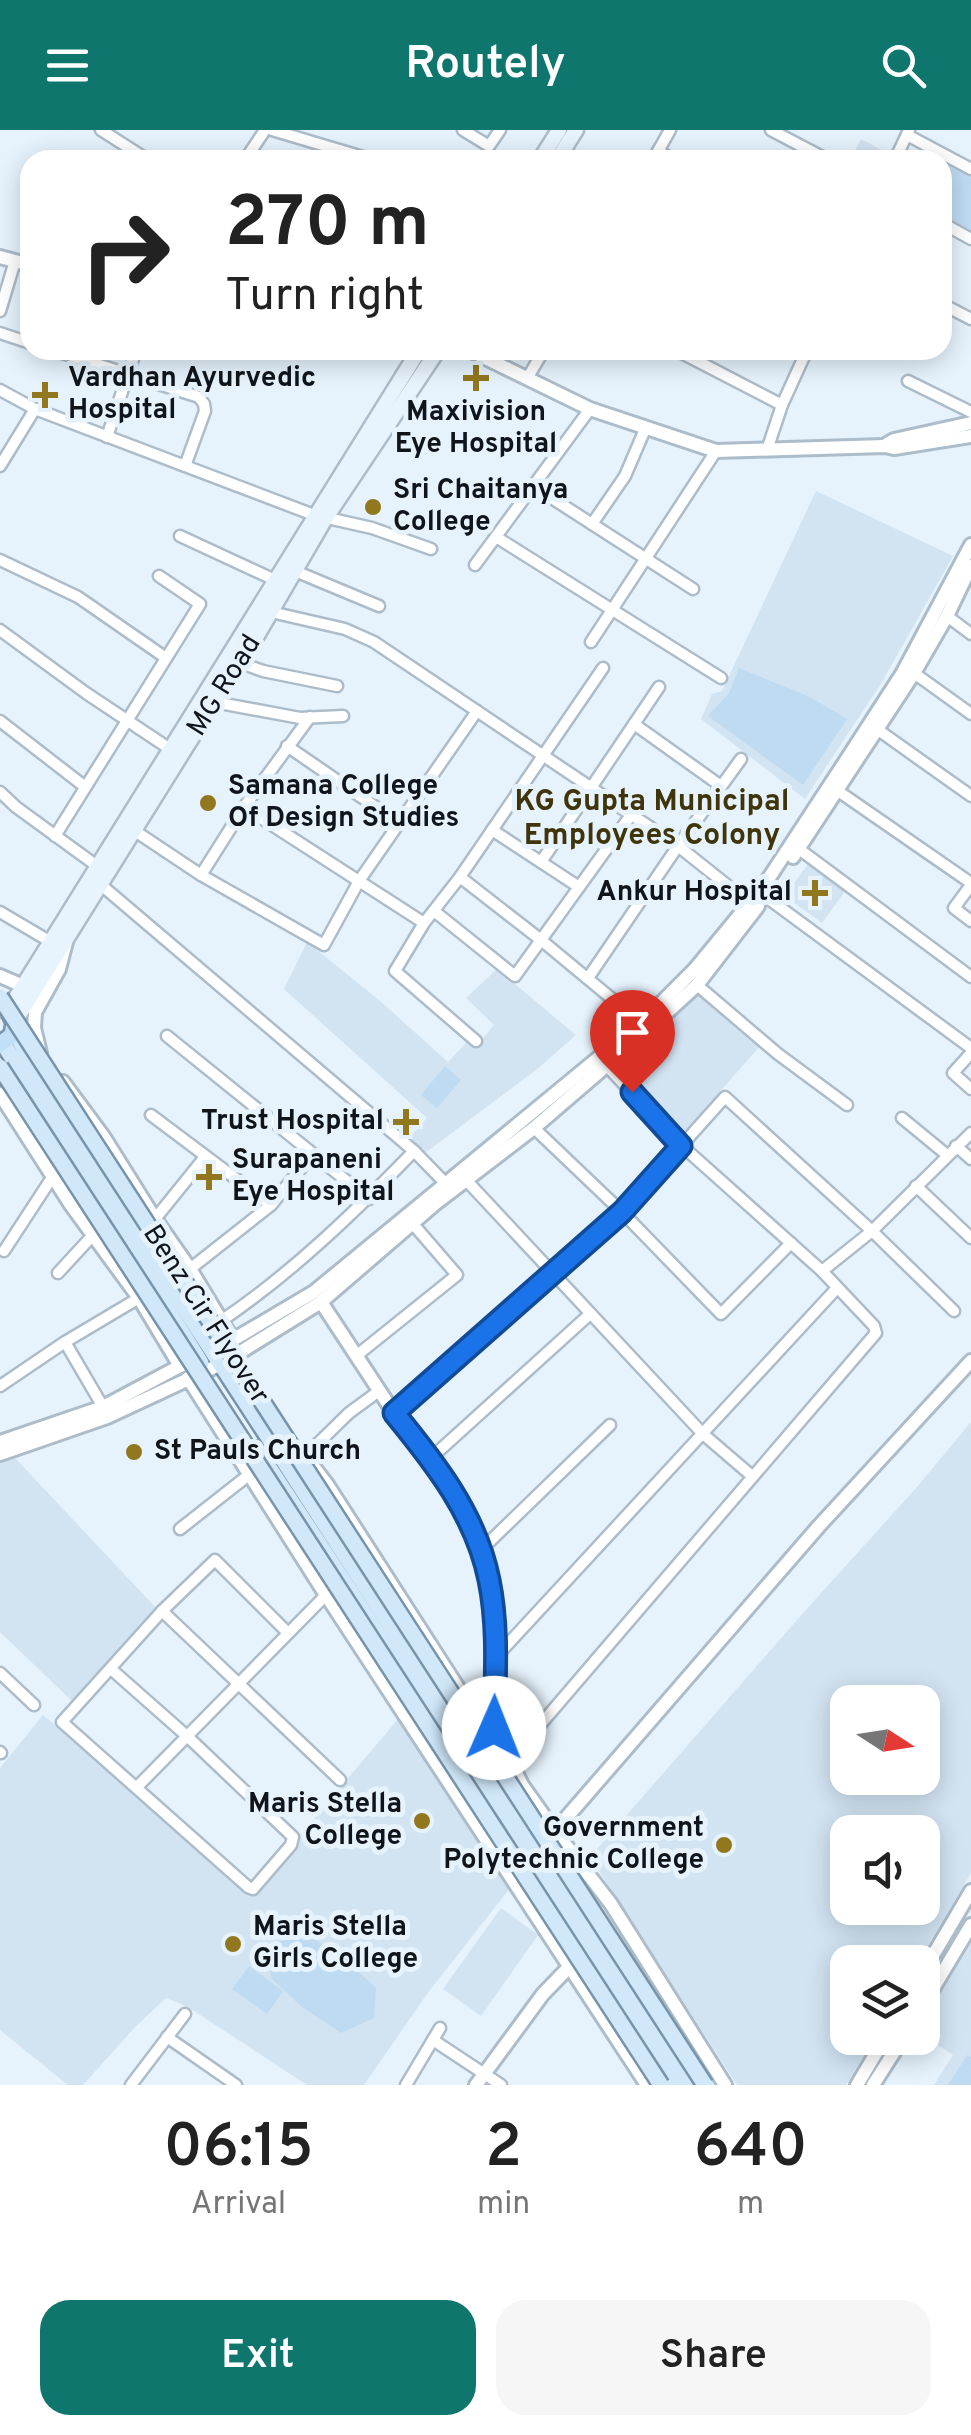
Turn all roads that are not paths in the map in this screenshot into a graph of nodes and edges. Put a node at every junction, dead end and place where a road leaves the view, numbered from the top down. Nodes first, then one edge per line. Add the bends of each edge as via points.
1 (100, 130) edge
2 (268, 130) edge
3 (463, 130) edge
4 (500, 130) edge
5 (772, 130) edge
6 (908, 132) edge
7 (132, 150) edge
8 (253, 150) edge
9 (343, 150) edge
10 (809, 150) edge
11 (939, 150) edge
12 (0, 257) edge
13 (14, 261) junction
14 (20, 262) edge
15 (0, 311) edge
16 (84, 360) edge
17 (133, 360) edge
18 (413, 360) edge
19 (431, 360) edge
20 (490, 360) edge
21 (538, 360) edge
22 (695, 360) edge
23 (802, 360) edge
24 (128, 374) junction
25 (528, 377) junction
26 (908, 381) dead end
27 (0, 390) edge
28 (782, 405) junction
29 (35, 409) junction
30 (590, 409) junction
31 (971, 412) edge
32 (971, 423) edge
33 (646, 427) junction
34 (971, 436) edge
35 (106, 437) junction
36 (885, 446) junction
37 (767, 450) junction
38 (716, 451) junction
39 (0, 466) edge
40 (185, 466) junction
41 (533, 486) junction
42 (320, 517) junction
43 (592, 524) junction
44 (180, 536) dead end
45 (496, 537) junction
46 (971, 545) edge
47 (431, 549) dead end
48 (646, 559) junction
49 (0, 560) edge
50 (475, 566) dead end
51 (295, 572) junction
52 (969, 573) edge
53 (158, 576) dead end
54 (275, 580) junction
55 (692, 590) dead end
56 (379, 606) dead end
57 (612, 610) junction
58 (270, 612) junction
59 (947, 616) junction
60 (0, 630) edge
61 (971, 634) edge
62 (591, 642) dead end
63 (166, 658) junction
64 (241, 663) junction
65 (603, 668) dead end
66 (914, 673) junction
67 (224, 675) junction
68 (721, 678) dead end
69 (337, 686) dead end
70 (658, 687) dead end
71 (214, 702) junction
72 (477, 710) junction
73 (971, 714) edge
74 (343, 716) dead end
75 (310, 717) junction
76 (0, 721) edge
77 (128, 721) junction
78 (634, 724) junction
79 (874, 727) junction
80 (287, 746) junction
81 (176, 752) junction
82 (544, 755) junction
83 (741, 759) dead end
84 (84, 786) junction
85 (721, 786) junction
86 (591, 788) junction
87 (838, 791) junction
88 (0, 792) edge
89 (971, 796) edge
90 (244, 807) junction
91 (630, 815) junction
92 (399, 824) junction
93 (492, 830) junction
94 (135, 831) junction
95 (55, 836) junction
96 (678, 846) junction
97 (799, 849) junction
98 (541, 862) junction
99 (97, 866) junction
100 (201, 875) junction
101 (460, 877) junction
102 (360, 881) junction
103 (100, 884) junction
104 (971, 884) edge
105 (579, 886) junction
106 (766, 897) junction
107 (753, 906) junction
108 (434, 911) junction
109 (0, 912) edge
110 (971, 921) edge
111 (424, 923) junction
112 (59, 940) junction
113 (541, 940) junction
114 (0, 976) edge
115 (971, 977) edge
116 (588, 978) junction
117 (697, 985) junction
118 (23, 986) junction
119 (7, 1014) edge
120 (645, 1026) junction
121 (168, 1036) dead end
122 (476, 1041) dead end
123 (1, 1044) edge
124 (971, 1050) edge
125 (40, 1053) junction
126 (607, 1066) junction
127 (0, 1067) edge
128 (37, 1076) junction
129 (0, 1086) edge
130 (971, 1089) edge
131 (32, 1093) junction
132 (0, 1094) edge
133 (847, 1105) dead end
134 (151, 1115) dead end
135 (902, 1118) dead end
136 (534, 1128) junction
137 (971, 1134) edge
138 (681, 1146) junction
139 (414, 1151) junction
140 (952, 1151) junction
141 (312, 1154) junction
142 (205, 1157) junction
143 (971, 1159) edge
144 (53, 1176) junction
145 (467, 1181) junction
146 (916, 1186) junction
147 (449, 1187) junction
148 (368, 1199) junction
149 (271, 1205) junction
150 (622, 1212) junction
151 (154, 1219) junction
152 (413, 1224) junction
153 (872, 1231) junction
154 (94, 1236) junction
155 (971, 1238) edge
156 (791, 1244) junction
157 (4, 1251) dead end
158 (190, 1269) junction
159 (822, 1271) junction
160 (58, 1273) dead end
161 (551, 1273) junction
162 (837, 1288) junction
163 (140, 1298) junction
164 (320, 1302) junction
165 (954, 1312) dead end
166 (590, 1314) junction
167 (221, 1321) junction
168 (66, 1342) junction
169 (235, 1346) junction
170 (356, 1356) junction
171 (217, 1358) junction
172 (971, 1361) edge
173 (202, 1365) junction
174 (184, 1372) junction
175 (0, 1386) edge
176 (379, 1390) junction
177 (103, 1407) junction
178 (394, 1413) junction
179 (610, 1425) dead end
180 (703, 1434) junction
181 (0, 1442) edge
182 (0, 1454) edge
183 (305, 1456) junction
184 (431, 1458) junction
185 (250, 1474) junction
186 (752, 1476) junction
187 (180, 1529) dead end
188 (481, 1550) junction
189 (326, 1596) junction
190 (162, 1612) junction
191 (288, 1634) junction
192 (495, 1658) junction
193 (111, 1669) junction
194 (0, 1673) edge
195 (237, 1685) junction
196 (34, 1705) dead end
197 (494, 1728) junction
198 (188, 1737) junction
199 (510, 1760) junction
200 (340, 1780) dead end
201 (138, 1787) junction
202 (554, 1830) junction
203 (535, 1847) junction
204 (971, 1891) edge
205 (971, 1925) edge
206 (939, 1945) edge
207 (585, 1950) junction
208 (570, 1967) junction
209 (940, 1977) edge
210 (185, 2014) dead end
211 (440, 2028) dead end
212 (167, 2037) junction
213 (433, 2040) junction
214 (875, 2055) edge
215 (892, 2055) edge
216 (479, 2079) edge
217 (130, 2085) edge
218 (236, 2085) edge
219 (406, 2085) edge
220 (501, 2085) edge
221 (647, 2085) edge
222 (661, 2085) edge
223 (675, 2085) edge
224 (689, 2085) edge
225 (706, 2085) edge
226 (725, 2085) edge
227 (858, 2085) edge
228 (873, 2085) edge

1 - 7 street
2 - 8 street
2 - 9 street
3 - 4 street via 489,146
5 - 10 street
6 - 11 street
12 - 13 street
13 - 14 street
13 - 15 street
16 - 24 street
17 - 24 street
18 - 42 main road, MG Road
19 - 42 main road, MG Road
20 - 25 street
21 - 25 street
22 - 28 street
23 - 28 street
24 - 35 street
24 - 40 street via 190,392 204,404
25 - 30 street
26 - 31 street
27 - 29 street
28 - 37 street
29 - 35 street
29 - 39 street
30 - 33 street
30 - 41 street
32 - 36 street
33 - 38 street
33 - 43 street via 625,476
34 - 36 street
35 - 40 street
36 - 37 street
37 - 38 street
38 - 48 street
40 - 42 street
41 - 43 street
41 - 45 street
42 - 47 street
42 - 51 main road, MG Road
42 - 54 main road, MG Road
43 - 48 street
44 - 54 street
45 - 50 street
45 - 57 street
46 - 79 street
48 - 55 street
48 - 57 street
49 - 63 street via 78,597
51 - 56 street
51 - 58 main road, MG Road
52 - 59 street
53 - 63 street via 200,604
54 - 67 main road, MG Road
57 - 62 street
57 - 68 street
58 - 64 main road, MG Road
58 - 72 street via 374,642
59 - 61 street
59 - 66 street
60 - 77 street
63 - 77 street
64 - 67 main road, MG Road
64 - 69 street
65 - 82 street
66 - 73 street
66 - 79 street
67 - 71 main road, MG Road
67 - 81 main road, MG Road
70 - 78 street
71 - 75 street
71 - 81 main road, MG Road
72 - 82 street
72 - 92 street
74 - 75 street
75 - 80 street
76 - 84 street
77 - 81 street
77 - 84 street
78 - 85 street
78 - 86 street
79 - 87 street
79 - 89 street
79 - 107 street
80 - 90 street
80 - 92 street
81 - 94 main road, MG Road
81 - 99 main road, MG Road
82 - 86 street
82 - 93 street
83 - 85 street
84 - 95 street
85 - 96 street
86 - 91 street
86 - 98 street
87 - 97 street
87 - 104 street
88 - 95 street
90 - 100 street
90 - 102 street
91 - 96 street
91 - 105 street
92 - 102 street
93 - 98 street
93 - 101 street
94 - 100 street
94 - 103 main road, MG Road
95 - 99 street
96 - 107 street
96 - 116 street
97 - 106 street
97 - 115 street
98 - 105 street
99 - 112 main road, MG Road
100 - 102 street via 324,945
101 - 108 street
101 - 113 street
102 - 111 street
103 - 112 main road, MG Road
103 - 139 street
104 - 110 street via 954,908
105 - 113 street
106 - 107 street
106 - 124 street
107 - 117 street
107 - 120 street
108 - 111 street
108 - 113 street via 515,976
109 - 112 street
111 - 122 street via 396,972
112 - 118 main road, MG Road
112 - 119 main road, MG Road
112 - 125 street via 59,968 35,1012
113 - 116 street
114 - 118 street
116 - 120 street
117 - 120 street
117 - 133 street
118 - 119 main road, MG Road
119 - 123 highway via 8,1040
119 - 128 main road
119 - 225 main road, Benz Cir Flyover, bridge
120 - 126 street
120 - 147 street
121 - 141 street
123 - 131 main road
124 - 130 street via 953,1073
125 - 128 street
125 - 151 street
126 - 136 street
126 - 138 street
127 - 222 main road, Benz Cir Flyover, bridge
128 - 171 main road
129 - 131 street
131 - 173 main road
132 - 144 street
134 - 142 street
135 - 140 street
136 - 145 street
136 - 150 street
137 - 140 street
138 - 150 street
138 - 153 street via 725,1096
138 - 156 street
139 - 147 street
139 - 148 street
140 - 143 street
140 - 146 street
141 - 148 street
141 - 149 street
142 - 149 street
142 - 151 street
144 - 154 street
144 - 157 street
145 - 147 street
145 - 161 street
146 - 153 street
146 - 155 street
147 - 152 street
147 - 169 street
148 - 167 street
149 - 158 street
150 - 156 street via 721,1314
150 - 161 street
151 - 158 street
152 - 164 street
152 - 170 street via 457,1274
153 - 159 street
153 - 165 street
154 - 160 street
154 - 163 street
156 - 159 street
158 - 167 street
159 - 162 street
161 - 166 street
161 - 178 street
162 - 180 street
162 - 186 street via 876,1333
163 - 168 street
163 - 174 street
164 - 169 street
164 - 170 street
166 - 180 street
166 - 184 street
167 - 169 street
168 - 175 street
168 - 177 street
169 - 171 street
169 - 183 street
170 - 176 street
171 - 173 street
171 - 203 main road
172 - 202 street
173 - 174 street
173 - 207 main road
174 - 177 street
174 - 182 street via 107,1418
174 - 185 street
176 - 178 street
176 - 183 street
177 - 181 street
178 - 184 street
179 - 188 street
180 - 186 street
180 - 192 street
183 - 197 street via 480,1722
184 - 188 street
185 - 187 street
185 - 189 street
186 - 199 street
188 - 192 street
189 - 191 street
189 - 208 street
190 - 191 street via 214,1560
190 - 193 street
190 - 195 street
191 - 195 street
192 - 197 street
193 - 198 street
193 - 201 street via 62,1722
194 - 196 street
195 - 198 street
195 - 200 street
197 - 199 street
198 - 201 street
198 - 201 street via 293,1837 257,1886 248,1887
199 - 202 street
202 - 203 street
202 - 226 street via 612,1904
203 - 224 main road
204 - 206 street
205 - 209 street
207 - 208 street
207 - 223 main road
208 - 216 street
208 - 221 street
210 - 212 street
211 - 213 street
212 - 217 street
212 - 218 street
213 - 216 street
213 - 219 street
214 - 227 street
215 - 228 street
216 - 220 street

